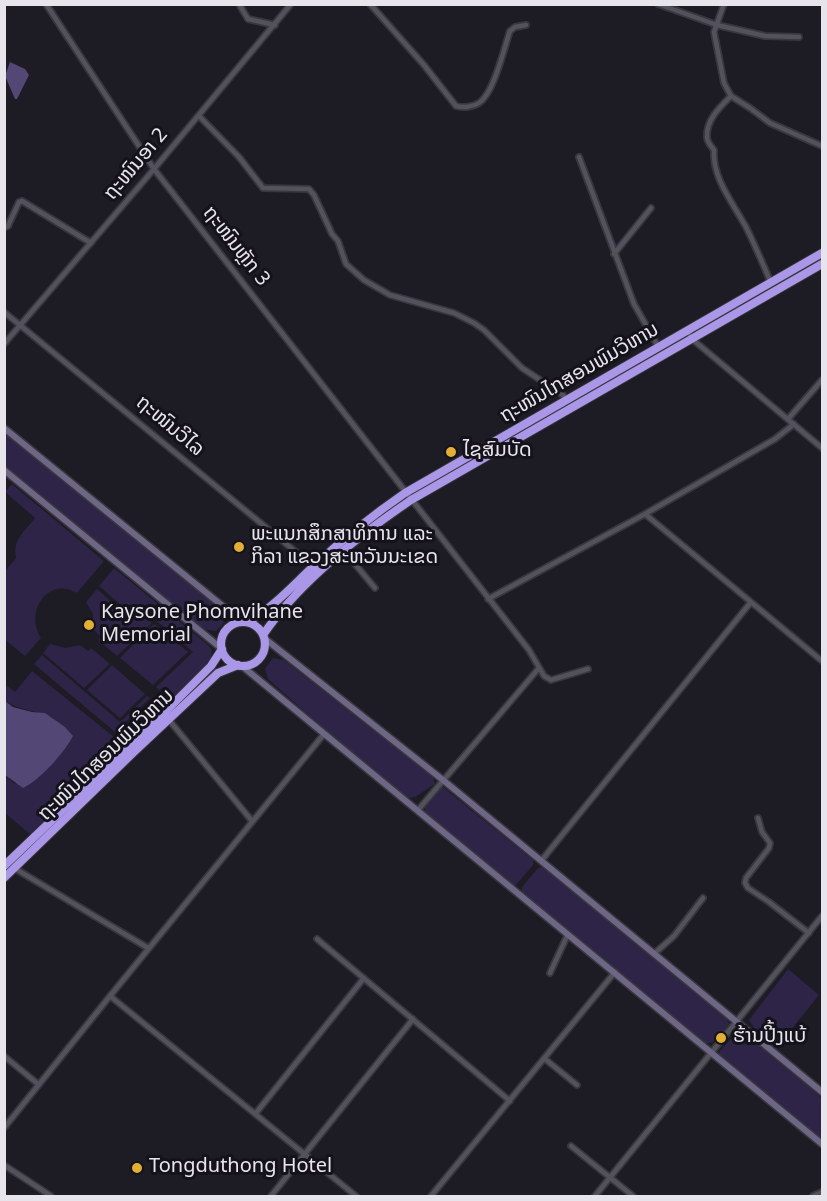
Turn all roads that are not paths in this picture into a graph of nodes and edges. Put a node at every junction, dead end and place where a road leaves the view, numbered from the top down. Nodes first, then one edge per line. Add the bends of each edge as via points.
1 (46, 4) edge
2 (239, 4) edge
3 (291, 4) edge
4 (370, 4) edge
5 (658, 4) edge
6 (723, 4) edge
7 (275, 25) junction
8 (526, 25) dead end
9 (717, 25) junction
10 (799, 38) dead end
11 (731, 96) junction
12 (199, 116) junction
13 (822, 146) edge
14 (579, 157) dead end
15 (154, 169) junction
16 (651, 208) dead end
17 (4, 228) edge
18 (91, 243) junction
19 (822, 253) edge
20 (614, 254) junction
21 (822, 264) edge
22 (771, 283) junction
23 (4, 312) edge
24 (21, 325) junction
25 (690, 335) junction
26 (4, 344) edge
27 (659, 348) junction
28 (822, 380) edge
29 (567, 401) junction
30 (788, 419) junction
31 (794, 424) junction
32 (4, 428) edge
33 (511, 432) junction
34 (516, 440) junction
35 (822, 448) edge
36 (4, 470) edge
37 (408, 497) junction
38 (645, 514) junction
39 (344, 551) junction
40 (314, 566) junction
41 (375, 588) dead end
42 (488, 599) junction
43 (751, 602) junction
44 (247, 622) junction
45 (264, 637) junction
46 (222, 650) junction
47 (822, 661) edge
48 (240, 665) junction
49 (539, 668) junction
50 (588, 669) dead end
51 (172, 711) junction
52 (169, 720) junction
53 (324, 734) junction
54 (443, 780) junction
55 (418, 810) junction
56 (758, 818) dead end
57 (252, 821) junction
58 (540, 861) junction
59 (4, 866) edge
60 (14, 868) junction
61 (4, 878) edge
62 (703, 898) dead end
63 (822, 916) edge
64 (809, 933) junction
65 (568, 934) junction
66 (317, 939) dead end
67 (148, 948) junction
68 (655, 953) junction
69 (615, 972) junction
70 (550, 973) dead end
71 (364, 978) junction
72 (110, 996) junction
73 (413, 1019) junction
74 (738, 1023) junction
75 (712, 1054) junction
76 (4, 1056) edge
77 (544, 1059) junction
78 (38, 1084) junction
79 (577, 1085) dead end
80 (822, 1092) edge
81 (510, 1101) junction
82 (256, 1113) junction
83 (4, 1128) edge
84 (822, 1144) edge
85 (571, 1146) dead end
86 (304, 1155) junction
87 (4, 1165) edge
88 (610, 1178) junction
89 (822, 1192) edge
90 (51, 1197) edge
91 (271, 1197) edge
92 (356, 1197) edge
93 (431, 1197) edge
94 (595, 1197) edge
95 (633, 1197) edge
96 (813, 1197) edge

1 - 15 street, ຖະໜົນຫຼັກ 3
2 - 7 street via 248,19
3 - 7 street, ຖະໜົນອາ 2
4 - 8 street via 456,106 463,108 479,104 490,88 510,31
5 - 9 street
6 - 9 street
7 - 12 street, ຖະໜົນອາ 2
9 - 10 street via 765,36
9 - 11 street via 714,32 718,58
11 - 13 street via 770,123
11 - 22 street via 715,112 707,141 714,150 712,161 717,174
12 - 15 street, ຖະໜົນອາ 2
12 - 29 street via 263,188 309,189 338,241 346,264 364,280 390,294 474,323 522,368
14 - 20 street
15 - 18 street, ຖະໜົນອາ 2
15 - 37 street, ຖະໜົນຫຼັກ 3
16 - 20 street
17 - 18 street via 22,201
18 - 24 street, ຖະໜົນອາ 2
19 - 22 highway, ຖະໜົນໄກສອນພົມວິຫານ
20 - 27 street via 634,304
21 - 25 highway, ຖະໜົນໄກສອນພົມວິຫານ
22 - 25 highway, ຖະໜົນໄກສອນພົມວິຫານ
23 - 24 street, ຖະໜົນວິໄລ
24 - 26 street, ຖະໜົນອາ 2
24 - 40 street, ຖະໜົນວິໄລ
25 - 27 highway, ຖະໜົນໄກສອນພົມວິຫານ
25 - 30 street
25 - 34 highway, ຖະໜົນໄກສອນພົມວິຫານ
27 - 29 highway, ຖະໜົນໄກສອນພົມວິຫານ
28 - 30 street
29 - 33 highway, ຖະໜົນໄກສອນພົມວິຫານ
30 - 31 street
31 - 35 street
31 - 38 street via 776,439
32 - 44 street
33 - 34 highway
33 - 37 highway, ຖະໜົນໄກສອນພົມວິຫານ
34 - 37 highway, ຖະໜົນໄກສອນພົມວິຫານ
36 - 46 street
37 - 39 highway, ຖະໜົນໄກສອນພົມວິຫານ
37 - 40 highway, ຖະໜົນໄກສອນພົມວິຫານ via 371,516
37 - 42 street, ຖະໜົນຫຼັກ 3
38 - 42 street
38 - 43 street
39 - 41 street
39 - 45 highway, ຖະໜົນໄກສອນພົມວິຫານ via 275,619
40 - 44 highway, ຖະໜົນໄກສອນພົມວິຫານ via 267,611
42 - 49 street, ຖະໜົນຫຼັກ 3
43 - 47 street
43 - 58 street
44 - 45 highway
44 - 46 highway via 232,624 226,630
45 - 48 highway via 260,657 254,663
45 - 54 street
46 - 48 highway via 228,659
46 - 51 highway, ຖະໜົນໄກສອນພົມວິຫານ
48 - 51 highway, ຖະໜົນໄກສອນພົມວິຫານ via 218,673
48 - 53 street
49 - 50 street via 551,680
49 - 54 street
51 - 52 highway, ຖະໜົນໄກສອນພົມວິຫານ
51 - 59 highway, ຖະໜົນໄກສອນພົມວິຫານ
52 - 57 street
52 - 60 highway, ຖະໜົນໄກສອນພົມວິຫານ
53 - 55 street
53 - 57 street
54 - 55 street
54 - 58 street
55 - 65 street
56 - 64 street via 770,848 745,883
57 - 67 street
58 - 68 street
60 - 61 highway, ຖະໜົນໄກສອນພົມວິຫານ
60 - 67 street
62 - 68 street via 674,936
63 - 64 street
64 - 74 street
65 - 69 street
65 - 70 street
66 - 71 street
67 - 72 street
68 - 74 street
69 - 75 street
69 - 77 street
71 - 73 street
71 - 82 street
72 - 78 street
72 - 82 street
73 - 81 street
73 - 86 street
74 - 75 street
74 - 80 street
75 - 84 street
75 - 88 street
76 - 78 street
77 - 79 street
77 - 81 street
78 - 83 street
81 - 93 street
82 - 86 street
85 - 88 street
86 - 91 street
86 - 92 street
87 - 90 street
88 - 94 street
88 - 95 street
89 - 96 street

